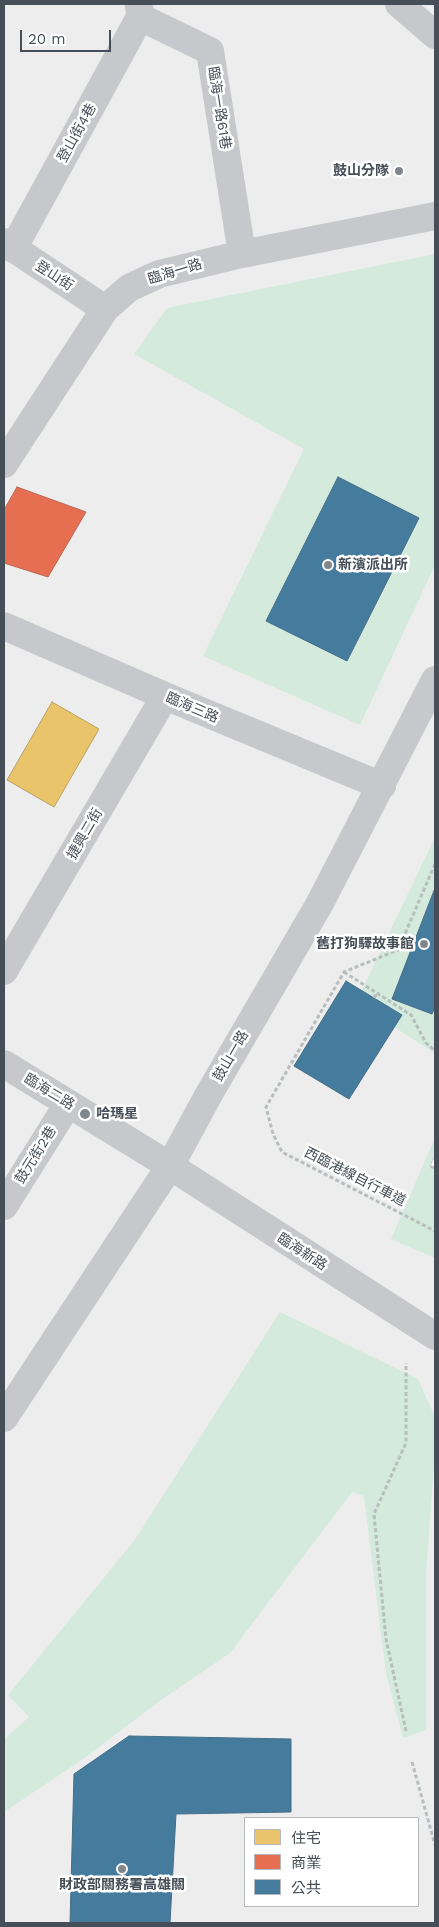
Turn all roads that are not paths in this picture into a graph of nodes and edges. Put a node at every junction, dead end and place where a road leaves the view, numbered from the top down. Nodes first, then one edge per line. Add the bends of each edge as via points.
1 (399, 4) edge
2 (140, 10) edge
3 (435, 35) edge
4 (435, 216) edge
5 (9, 246) edge
6 (242, 254) junction
7 (105, 309) junction
8 (4, 464) edge
9 (4, 626) edge
10 (435, 680) edge
11 (165, 696) junction
12 (382, 786) junction
13 (4, 971) edge
14 (4, 1064) edge
15 (68, 1104) junction
16 (170, 1166) junction
17 (4, 1206) edge
18 (435, 1336) edge
19 (4, 1418) edge

1 - 3 street
2 - 5 street, 登山街4巷
2 - 6 street, 臨海一路61巷 via 210,51
4 - 6 street, 臨海一路
5 - 7 street, 登山街
6 - 7 street, 臨海一路 via 159,274 129,288
7 - 8 street, 臨海一路
9 - 11 street, 臨海三路
10 - 12 street, 鼓山一路
11 - 12 street, 臨海三路
11 - 13 street, 捷興二街
12 - 16 street, 鼓山一路 via 320,903
14 - 15 street, 臨海二路
15 - 16 street, 臨海二路
15 - 17 street, 鼓元街2巷
16 - 18 street, 臨海新路
16 - 19 street, 鼓山一路

